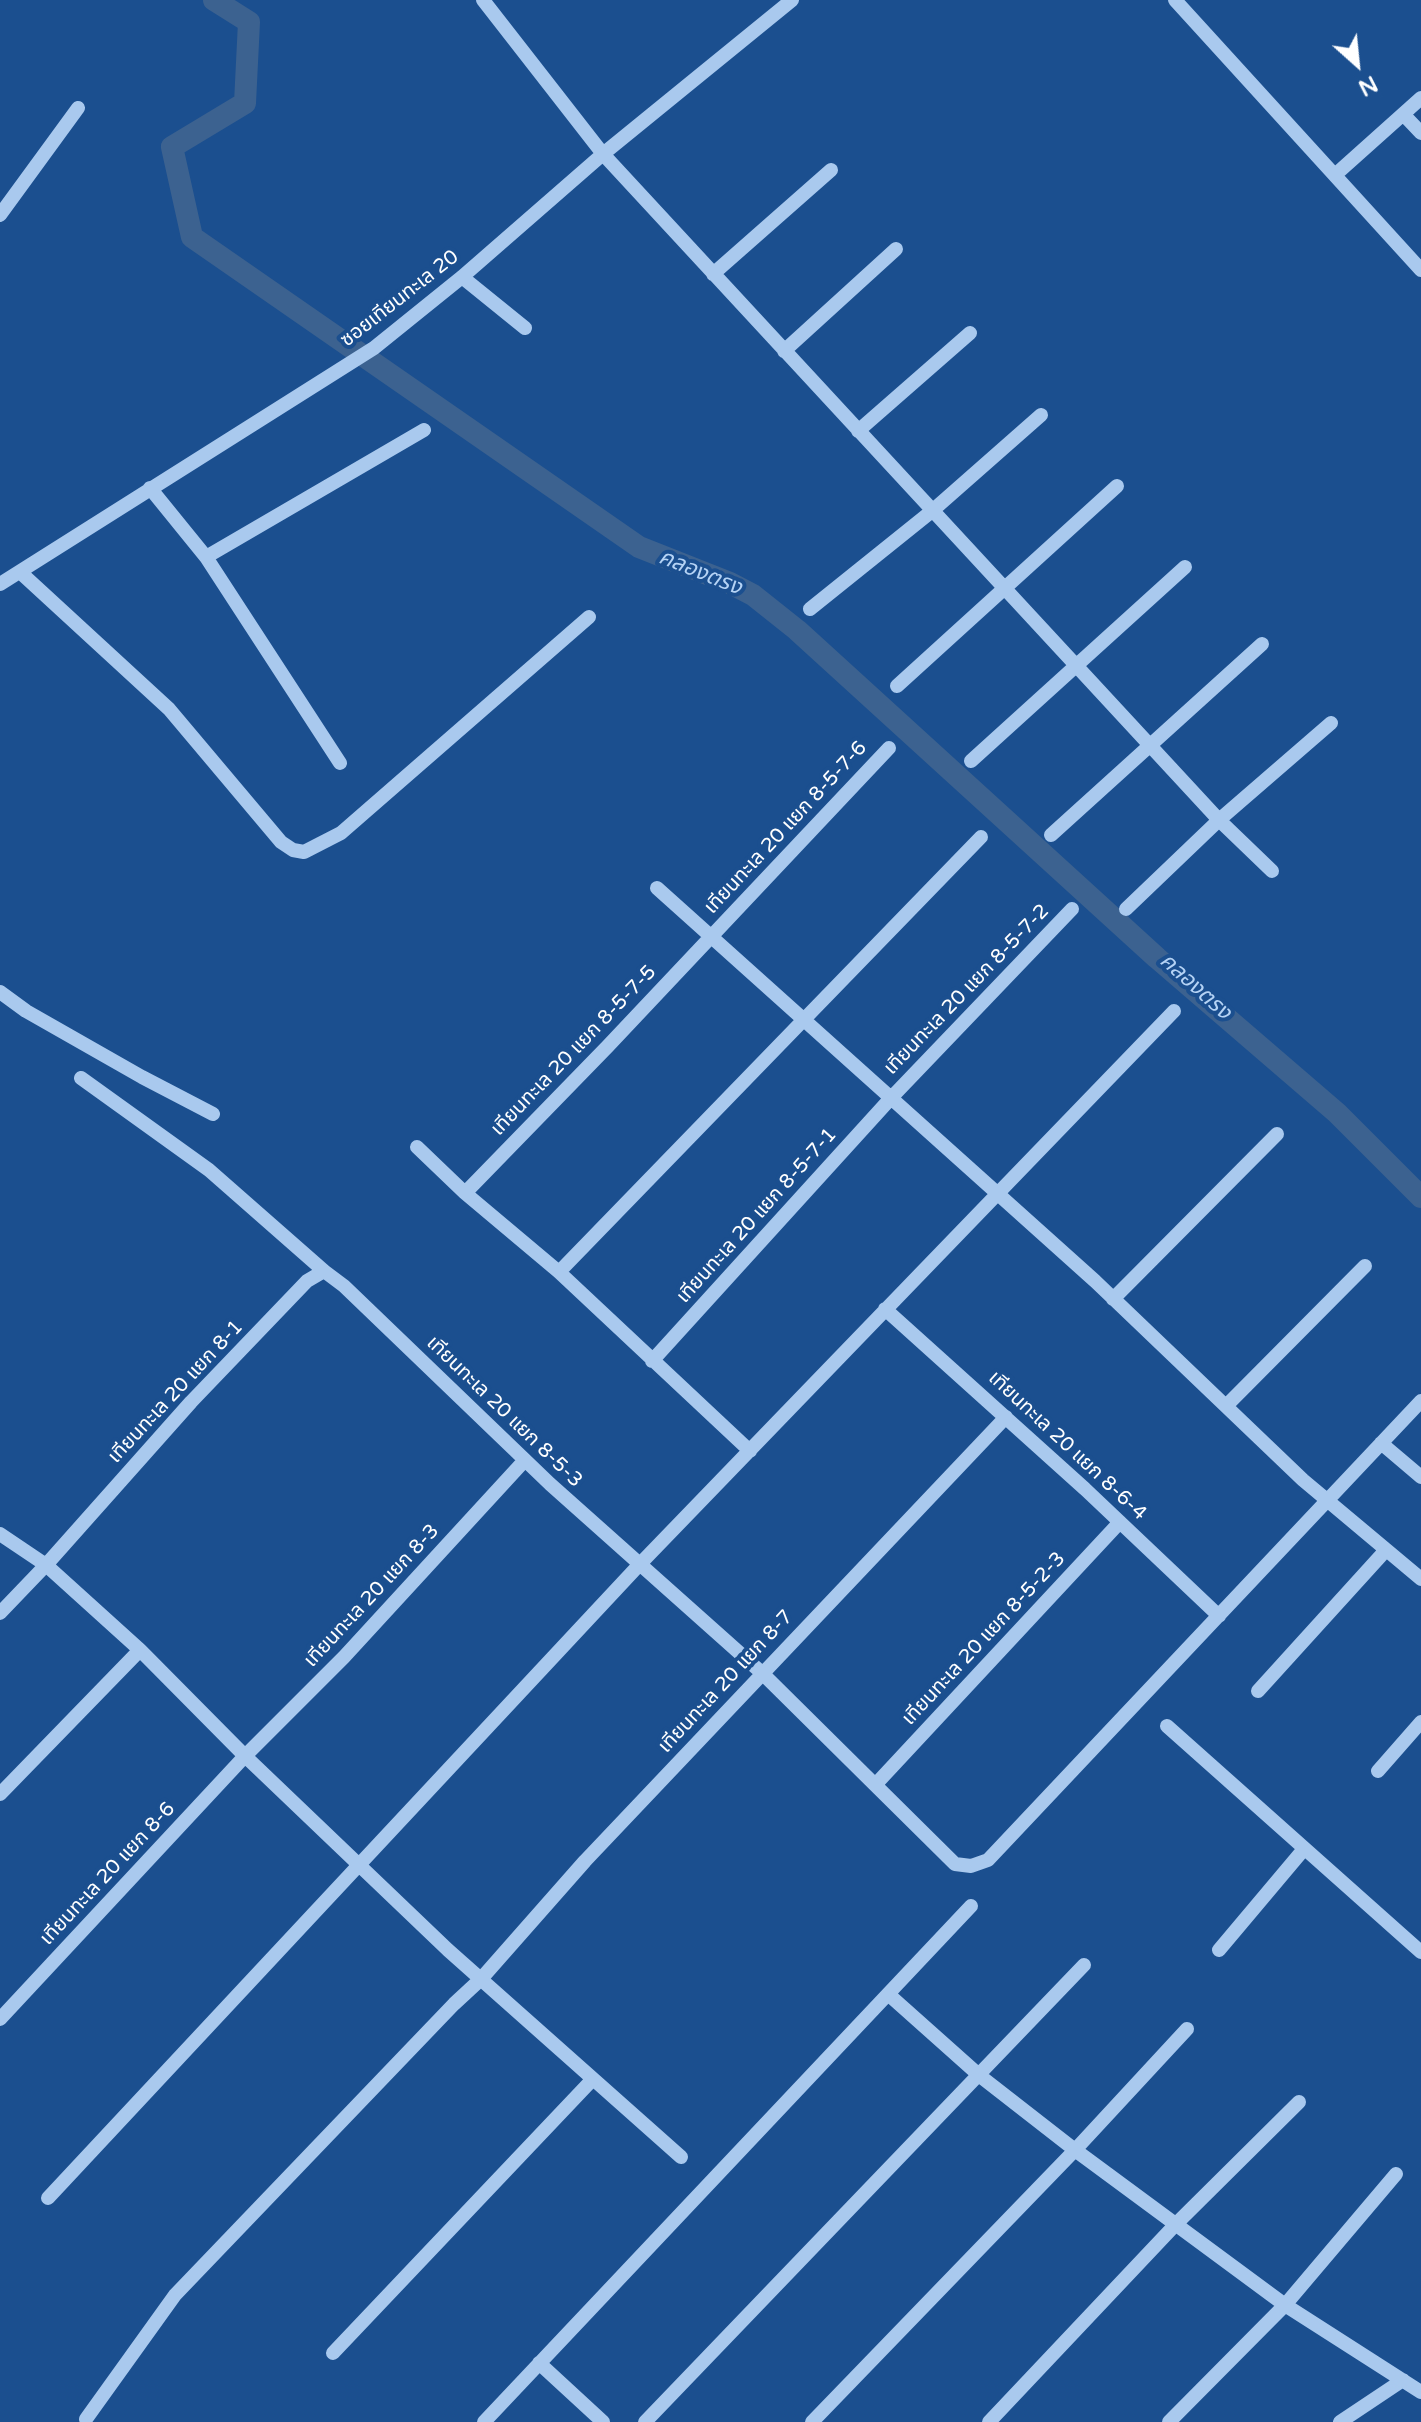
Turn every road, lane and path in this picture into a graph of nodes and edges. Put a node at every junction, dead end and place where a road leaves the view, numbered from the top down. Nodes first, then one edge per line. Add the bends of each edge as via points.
1 (483, 0) edge
2 (792, 0) edge
3 (1175, 0) edge
4 (1421, 98) edge
5 (78, 108) dead end
6 (1403, 114) junction
7 (1421, 133) edge
8 (603, 154) junction
9 (831, 170) dead end
10 (1335, 175) junction
11 (0, 215) edge
12 (896, 249) dead end
13 (1421, 270) edge
14 (713, 274) junction
15 (462, 277) junction
16 (525, 328) dead end
17 (970, 333) dead end
18 (784, 351) junction
19 (1041, 415) dead end
20 (424, 430) dead end
21 (858, 431) junction
22 (1117, 486) dead end
23 (150, 488) junction
24 (932, 511) junction
25 (206, 557) junction
26 (1185, 567) dead end
27 (20, 572) junction
28 (0, 584) edge
29 (1005, 586) junction
30 (810, 609) dead end
31 (589, 617) dead end
32 (1262, 644) dead end
33 (1077, 667) junction
34 (897, 686) dead end
35 (1331, 723) dead end
36 (1149, 745) junction
37 (889, 748) dead end
38 (971, 761) dead end
39 (340, 763) dead end
40 (1219, 820) junction
41 (1051, 835) dead end
42 (981, 837) dead end
43 (1272, 871) dead end
44 (657, 888) dead end
45 (1072, 909) dead end
46 (1126, 909) dead end
47 (712, 936) junction
48 (0, 992) edge
49 (1174, 1011) dead end
50 (804, 1020) junction
51 (81, 1078) dead end
52 (891, 1098) junction
53 (213, 1114) dead end
54 (1277, 1134) dead end
55 (417, 1147) dead end
56 (465, 1193) junction
57 (996, 1193) junction
58 (1365, 1266) dead end
59 (324, 1271) junction
60 (559, 1272) junction
61 (1113, 1299) junction
62 (885, 1309) junction
63 (652, 1361) junction
64 (1421, 1401) edge
65 (1226, 1406) junction
66 (1006, 1417) junction
67 (1381, 1443) junction
68 (750, 1451) junction
69 (525, 1460) junction
70 (1421, 1477) edge
71 (1328, 1501) junction
72 (1120, 1522) junction
73 (0, 1534) edge
74 (1386, 1550) junction
75 (46, 1565) junction
76 (639, 1565) junction
77 (1421, 1579) edge
78 (0, 1613) edge
79 (1219, 1616) junction
80 (140, 1650) junction
81 (762, 1673) junction
82 (1258, 1691) dead end
83 (1421, 1722) edge
84 (1167, 1726) dead end
85 (245, 1756) junction
86 (1378, 1771) dead end
87 (876, 1784) junction
88 (0, 1794) edge
89 (1304, 1849) junction
90 (360, 1863) junction
91 (971, 1906) dead end
92 (1219, 1950) dead end
93 (1421, 1952) edge
94 (1084, 1965) dead end
95 (481, 1979) junction
96 (888, 1994) junction
97 (0, 2019) edge
98 (1187, 2029) dead end
99 (980, 2076) junction
100 (592, 2080) junction
101 (1299, 2102) dead end
102 (1075, 2150) junction
103 (681, 2157) dead end
104 (1396, 2174) dead end
105 (48, 2198) dead end
106 (1176, 2224) junction
107 (1285, 2305) junction
108 (333, 2353) dead end
109 (539, 2363) junction
110 (1403, 2380) junction
111 (1420, 2389) edge
112 (86, 2419) dead end
113 (484, 2422) edge
114 (603, 2422) edge
115 (645, 2422) edge
116 (812, 2422) edge
117 (989, 2422) edge
118 (1169, 2422) edge
119 (1340, 2422) edge

1 - 8 street
2 - 8 street, ซอยเทียนทะเล 20
3 - 10 street
4 - 6 street
5 - 11 street
6 - 7 street
6 - 10 street
8 - 14 street
8 - 15 street, ซอยเทียนทะเล 20
9 - 14 street
10 - 13 street
12 - 18 street
14 - 18 street
15 - 16 street
15 - 23 street, ซอยเทียนทะเล 20 via 374,348
17 - 21 street
18 - 21 street
19 - 24 street
20 - 25 street
21 - 24 street
22 - 29 street
23 - 25 street
23 - 27 street, ซอยเทียนทะเล 20
24 - 29 street
24 - 30 street
25 - 39 street
26 - 33 street
27 - 28 street, ซอยเทียนทะเล 20
27 - 31 street via 169,709 281,842 304,852 341,833
29 - 33 street
29 - 34 street
32 - 36 street
33 - 36 street
33 - 38 street
35 - 40 street
36 - 40 street
36 - 41 street
37 - 47 street, เทียนทะเล 20 แยก 8-5-7-6
40 - 43 street
40 - 46 street
42 - 50 street
44 - 47 street
45 - 52 street, เทียนทะเล 20 แยก 8-5-7-2
47 - 50 street
47 - 56 street, เทียนทะเล 20 แยก 8-5-7-5
48 - 53 street
49 - 57 street
50 - 52 street
50 - 60 street
51 - 59 street via 209,1170
52 - 57 street
52 - 63 street, เทียนทะเล 20 แยก 8-5-7-1
54 - 61 street
55 - 56 street
56 - 60 street
57 - 61 street
57 - 62 street
58 - 65 street
59 - 69 street, เทียนทะเล 20 แยก 8-5-3
59 - 75 street, เทียนทะเล 20 แยก 8-1 via 307,1281 191,1402
60 - 63 street
61 - 65 street
62 - 66 street, เทียนทะเล 20 แยก 8-6-4
62 - 68 street
63 - 68 street
64 - 67 street
65 - 71 street
66 - 72 street, เทียนทะเล 20 แยก 8-6-4
66 - 81 street, เทียนทะเล 20 แยก 8-7
67 - 70 street
67 - 71 street
68 - 76 street
69 - 76 street, เทียนทะเล 20 แยก 8-5-3
69 - 85 street, เทียนทะเล 20 แยก 8-3
71 - 74 street
71 - 79 street
72 - 79 street, เทียนทะเล 20 แยก 8-6-4
72 - 87 street, เทียนทะเล 20 แยก 8-5-2-3
73 - 75 street
74 - 77 street
74 - 82 street
75 - 78 street, เทียนทะเล 20 แยก 8-1
75 - 80 street
76 - 81 street, เทียนทะเล 20 แยก 8-5-3
76 - 90 street
79 - 87 street, เทียนทะเล 20 แยก 8-5-3 via 988,1860 955,1864
80 - 85 street
80 - 88 street
81 - 87 street, เทียนทะเล 20 แยก 8-5-3
81 - 95 street, เทียนทะเล 20 แยก 8-7
83 - 86 street
84 - 89 street
85 - 90 street
85 - 97 street, เทียนทะเล 20 แยก 8-6
89 - 92 street
89 - 93 street
90 - 95 street
90 - 105 street
91 - 96 street
94 - 99 street
95 - 100 street
95 - 112 street, เทียนทะเล 20 แยก 8-7 via 175,2295
96 - 99 street
96 - 109 street
98 - 102 street
99 - 102 street
99 - 115 street
100 - 103 street
100 - 108 street
101 - 106 street
102 - 106 street
102 - 116 street
104 - 107 street
106 - 107 street
106 - 117 street
107 - 110 street
107 - 118 street
109 - 113 street
109 - 114 street
110 - 111 street
110 - 119 street

